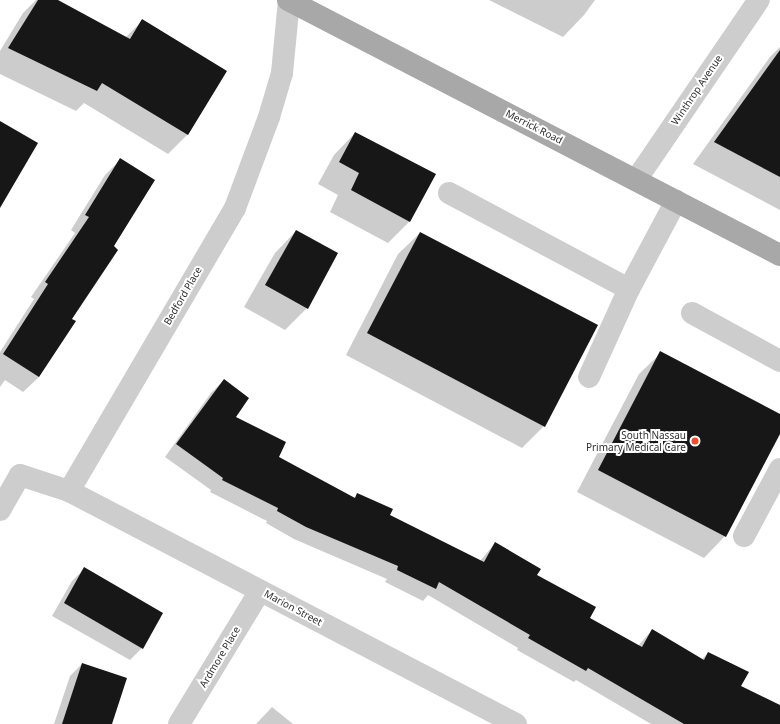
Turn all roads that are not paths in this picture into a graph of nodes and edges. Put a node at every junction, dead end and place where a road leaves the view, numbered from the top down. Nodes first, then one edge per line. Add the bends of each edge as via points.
1 (289, 0) edge
2 (758, 0) edge
3 (636, 180) junction
4 (449, 193) dead end
5 (676, 201) junction
6 (780, 255) edge
7 (629, 289) junction
8 (692, 313) dead end
9 (780, 361) edge
10 (589, 378) dead end
11 (780, 469) edge
12 (69, 491) junction
13 (0, 510) edge
14 (744, 536) dead end
15 (260, 591) junction
16 (179, 724) edge
17 (516, 724) edge

1 - 3 main road, Merrick Road
1 - 12 street, Bedford Place via 282,73 269,117 235,208
2 - 3 street, Winthrop Avenue
3 - 5 main road, Merrick Road
4 - 7 street
5 - 6 main road, Merrick Road
5 - 7 street
7 - 10 street
8 - 9 street
11 - 14 street
12 - 13 street via 20,475
12 - 15 street, Marion Street
15 - 16 street, Ardmore Place
15 - 17 street, Marion Street

